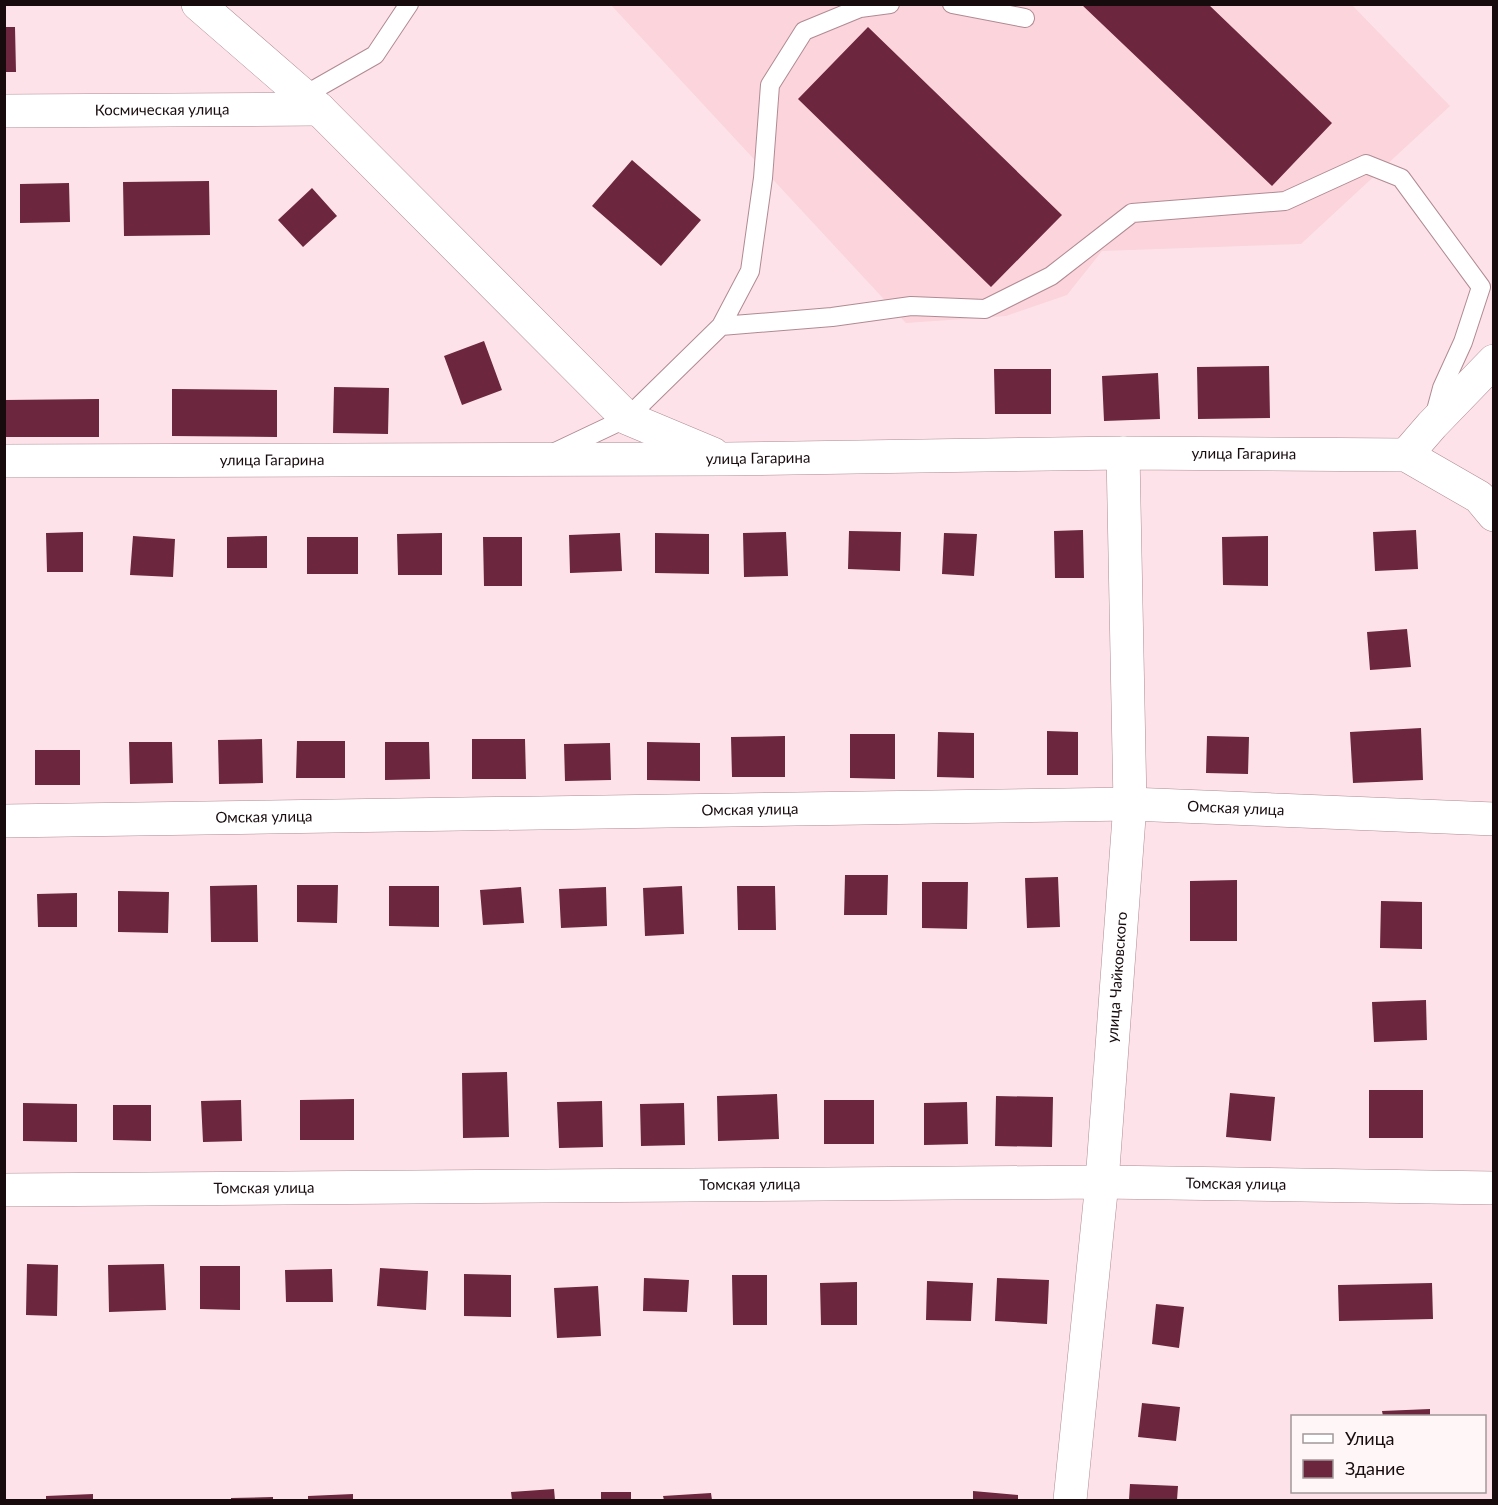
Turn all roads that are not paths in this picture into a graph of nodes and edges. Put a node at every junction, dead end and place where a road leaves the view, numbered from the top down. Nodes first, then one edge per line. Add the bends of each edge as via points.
1 (198, 4) edge
2 (409, 4) edge
3 (890, 4) edge
4 (952, 4) edge
5 (1025, 18) dead end
6 (311, 102) junction
7 (4, 111) edge
8 (721, 326) junction
9 (1494, 361) edge
10 (627, 418) junction
11 (1432, 424) junction
12 (1123, 453) junction
13 (1406, 455) junction
14 (726, 459) junction
15 (538, 460) junction
16 (4, 461) edge
17 (1494, 515) edge
18 (1130, 804) junction
19 (1494, 819) edge
20 (4, 821) edge
21 (1102, 1182) junction
22 (1494, 1188) edge
23 (4, 1190) edge
24 (1070, 1500) edge

1 - 6 street
2 - 6 lane via 375,55
3 - 8 lane via 860,8 804,31 770,86 750,271
4 - 5 lane
6 - 7 street, Космическая улица
6 - 10 street
8 - 10 lane
8 - 11 lane via 911,306 985,309 1050,276 1132,213 1285,201 1366,164 1401,178 1481,287
9 - 11 street
10 - 14 street
10 - 15 lane
11 - 13 street
12 - 13 street, улица Гагарина
12 - 14 street, улица Гагарина
12 - 18 street, улица Чайковского
13 - 17 street, улица Гагарина via 1479,497
14 - 15 street, улица Гагарина
15 - 16 street, улица Гагарина
18 - 19 street, Омская улица
18 - 20 street, Омская улица
18 - 21 street, улица Чайковского
21 - 22 street, Томская улица
21 - 23 street, Томская улица
21 - 24 street, улица Чайковского

